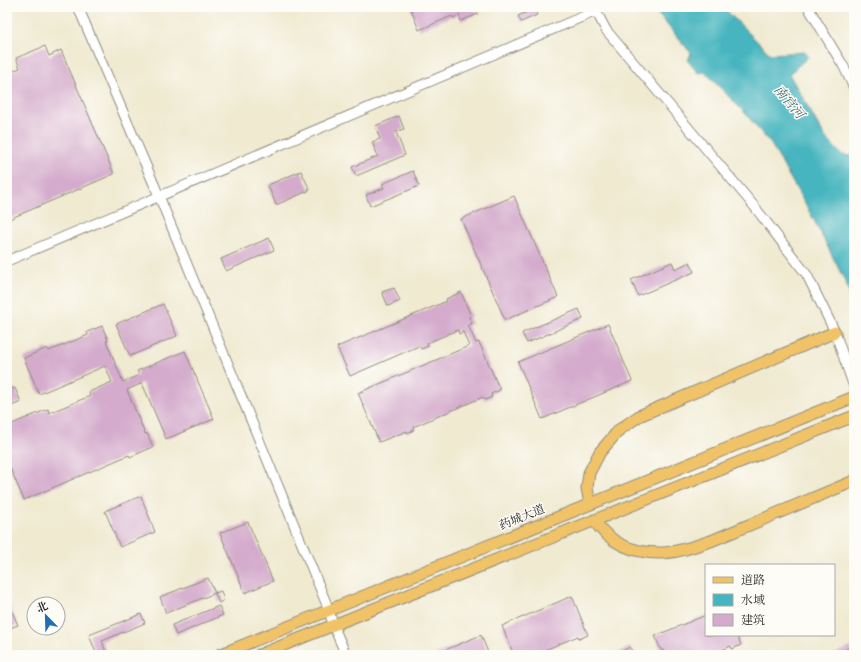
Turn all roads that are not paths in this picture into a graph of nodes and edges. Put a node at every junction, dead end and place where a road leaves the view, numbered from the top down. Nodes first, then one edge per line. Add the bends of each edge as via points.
1 (78, 7) edge
2 (808, 7) edge
3 (595, 9) edge
4 (854, 88) edge
5 (159, 196) junction
6 (7, 261) edge
7 (835, 332) junction
8 (854, 387) edge
9 (854, 397) edge
10 (854, 416) edge
11 (854, 481) edge
12 (590, 504) junction
13 (594, 520) junction
14 (329, 610) junction
15 (333, 624) junction
16 (219, 655) edge
17 (259, 655) edge
18 (346, 655) edge

1 - 5 street
2 - 4 street
3 - 5 street
3 - 7 street via 606,30 754,206 807,275
5 - 6 street
5 - 14 street
7 - 8 street
7 - 12 main road via 639,416 619,430 600,452 589,473 587,488
9 - 12 main road, 药城大道
10 - 13 main road
11 - 13 main road via 711,541 661,553 625,547 601,531
12 - 14 main road, 药城大道
13 - 15 main road
14 - 15 street
14 - 16 main road, 药城大道
15 - 17 main road
15 - 18 street

